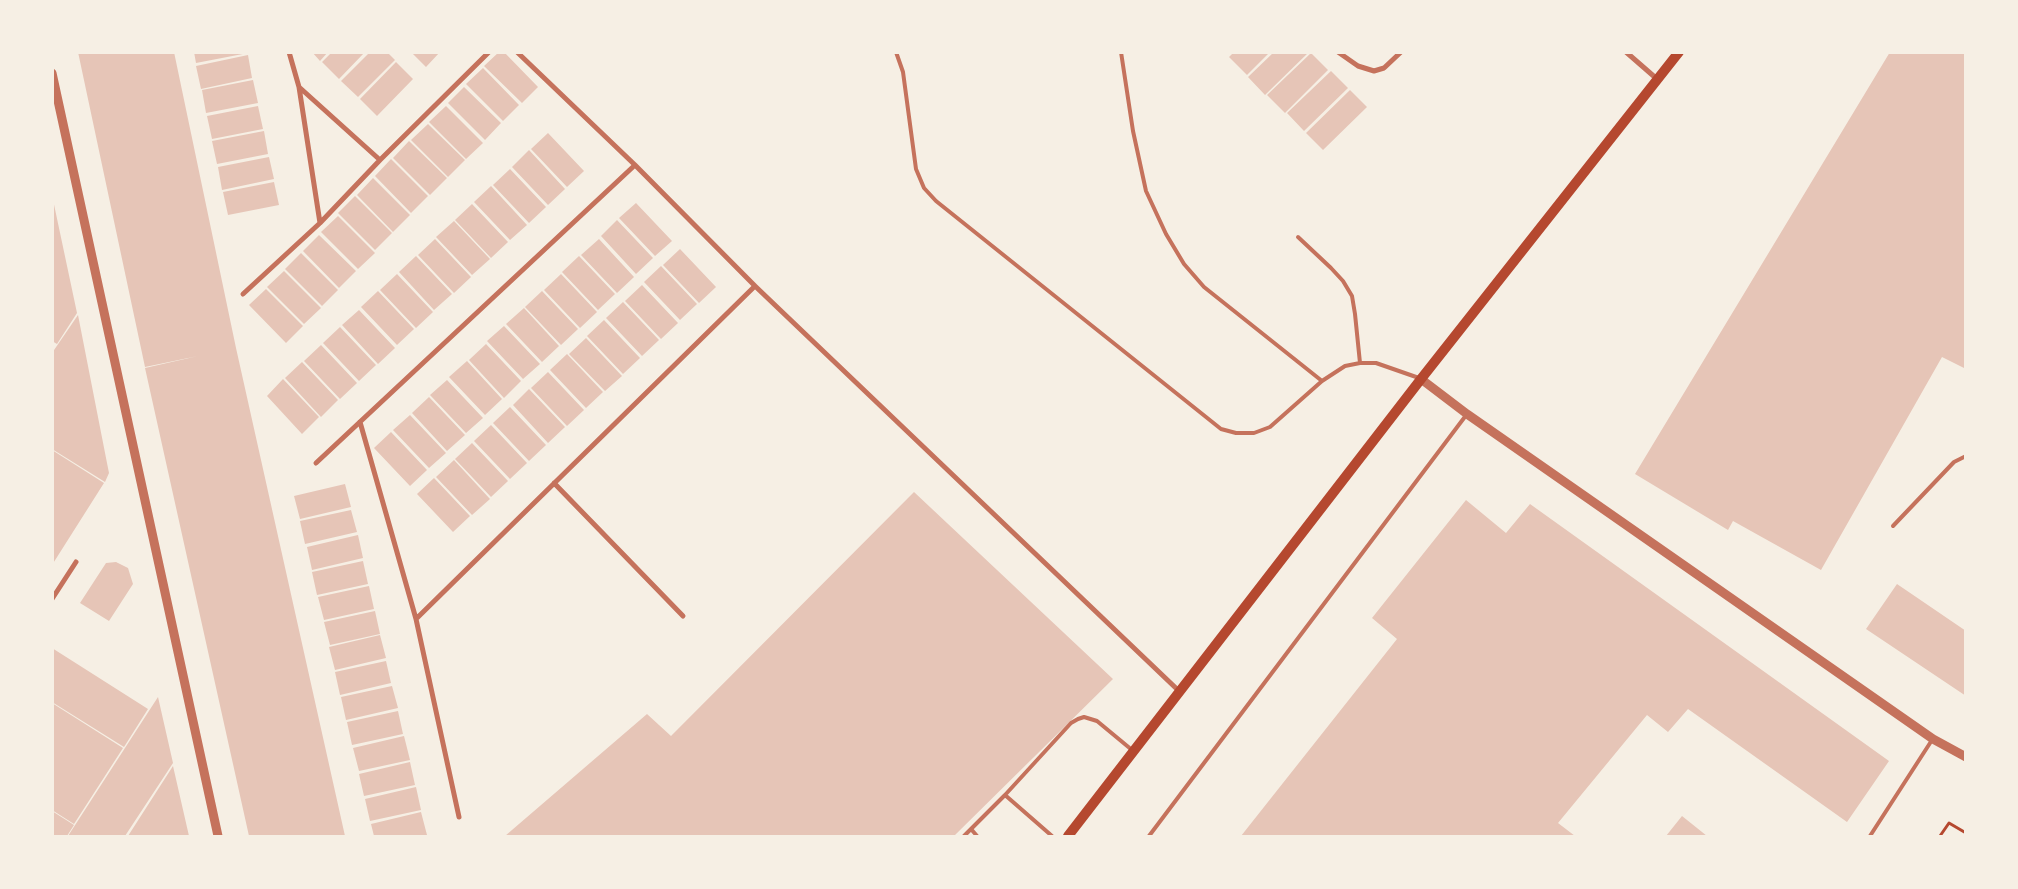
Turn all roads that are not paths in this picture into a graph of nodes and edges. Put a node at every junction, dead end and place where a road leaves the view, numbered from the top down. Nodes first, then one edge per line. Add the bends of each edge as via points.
1 (289, 52) edge
2 (489, 52) edge
3 (517, 52) edge
4 (896, 52) edge
5 (1121, 52) edge
6 (1338, 52) edge
7 (1400, 52) edge
8 (1626, 52) edge
9 (1678, 52) edge
10 (52, 73) edge
11 (1657, 79) junction
12 (299, 87) junction
13 (380, 160) junction
14 (635, 165) junction
15 (320, 223) junction
16 (1298, 237) dead end
17 (755, 286) junction
18 (243, 294) dead end
19 (1360, 363) junction
20 (1421, 379) junction
21 (1322, 381) junction
22 (1467, 414) junction
23 (360, 422) junction
24 (1966, 456) edge
25 (316, 463) dead end
26 (554, 483) junction
27 (1893, 526) dead end
28 (76, 562) dead end
29 (52, 599) edge
30 (683, 616) dead end
31 (416, 619) junction
32 (1180, 692) junction
33 (1933, 739) junction
34 (1134, 752) junction
35 (1966, 757) edge
36 (1006, 795) junction
37 (459, 817) dead end
38 (971, 829) junction
39 (218, 836) edge
40 (964, 836) edge
41 (978, 836) edge
42 (1052, 836) edge
43 (1068, 836) edge
44 (1149, 836) edge
45 (1870, 836) edge

1 - 12 street
2 - 13 street
3 - 14 street
4 - 21 lane via 903,72 916,169 930,195 1221,429 1254,433 1270,427
5 - 21 lane via 1146,190 1170,242 1204,287
6 - 7 street via 1358,66 1377,71
8 - 11 street
9 - 11 main road
10 - 39 street
11 - 20 main road
12 - 13 street
12 - 15 street
13 - 15 street
14 - 17 street
14 - 23 street
15 - 18 street
16 - 19 lane via 1343,281 1352,296
17 - 26 street
17 - 32 street
19 - 20 lane via 1387,366
19 - 21 lane via 1345,366
20 - 22 street
20 - 32 main road
22 - 33 street
22 - 44 lane
23 - 25 street
23 - 31 street
24 - 27 lane via 1954,462
26 - 30 street
26 - 31 street
28 - 29 street
31 - 37 street
32 - 34 main road
33 - 35 street
33 - 45 lane
34 - 36 lane via 1097,721 1084,717 1078,719
34 - 43 main road
36 - 38 lane
36 - 42 lane
38 - 40 lane
38 - 41 lane

